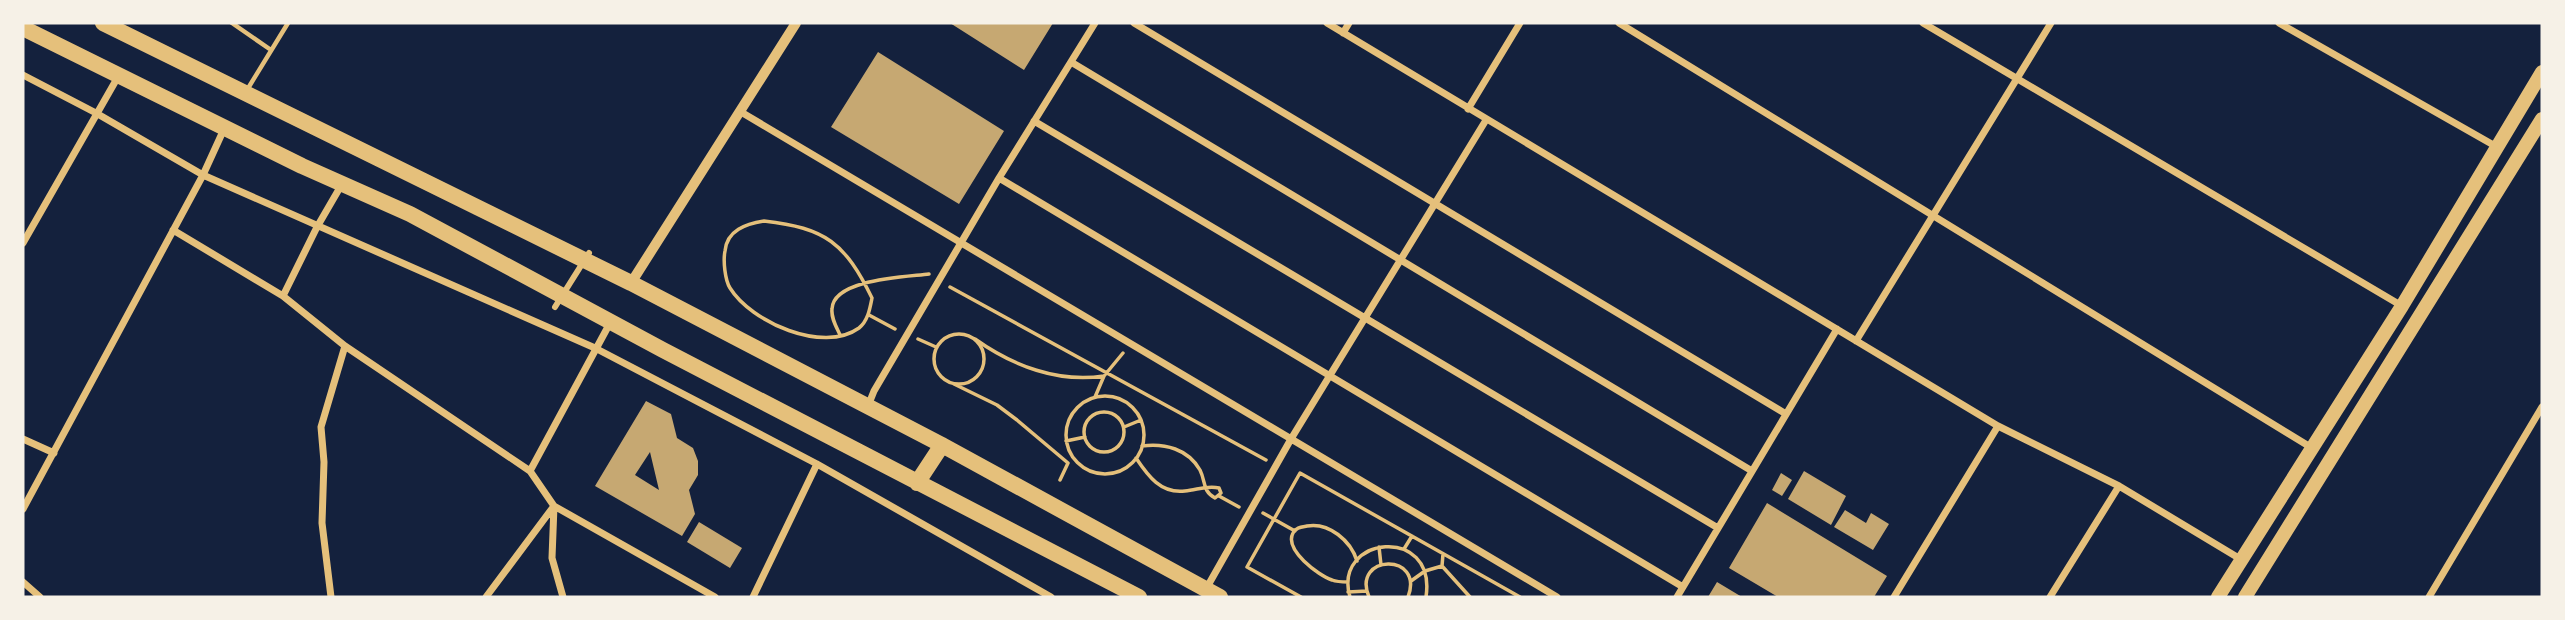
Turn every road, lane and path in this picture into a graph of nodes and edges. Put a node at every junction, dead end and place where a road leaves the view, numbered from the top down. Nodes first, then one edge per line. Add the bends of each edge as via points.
1 (49, 23) edge
2 (103, 23) edge
3 (232, 23) edge
4 (288, 23) edge
5 (796, 23) edge
6 (1095, 23) edge
7 (1134, 23) edge
8 (1327, 23) edge
9 (1349, 23) edge
10 (1520, 23) edge
11 (1619, 23) edge
12 (1923, 23) edge
13 (2051, 23) edge
14 (2279, 23) edge
15 (120, 27) edge
16 (23, 28) edge
17 (1343, 33) junction
18 (41, 38) junction
19 (271, 50) junction
20 (1071, 62) junction
21 (2542, 72) edge
22 (120, 74) junction
23 (23, 75) edge
24 (2016, 79) junction
25 (245, 94) junction
26 (1468, 109) junction
27 (741, 112) junction
28 (96, 113) junction
29 (2542, 119) edge
30 (1486, 120) junction
31 (1034, 121) junction
32 (225, 128) junction
33 (2498, 148) junction
34 (203, 176) junction
35 (999, 178) junction
36 (342, 184) junction
37 (1435, 204) junction
38 (1932, 216) junction
39 (317, 227) junction
40 (173, 230) junction
41 (23, 243) edge
42 (961, 243) junction
43 (589, 253) dead end
44 (1401, 260) junction
45 (945, 271) junction
46 (939, 281) junction
47 (631, 283) junction
48 (865, 283) junction
49 (283, 296) junction
50 (2402, 306) junction
51 (555, 307) dead end
52 (869, 315) junction
53 (1366, 318) junction
54 (611, 322) junction
55 (1837, 329) junction
56 (840, 335) junction
57 (907, 335) junction
58 (975, 340) junction
59 (1856, 341) junction
60 (1129, 342) junction
61 (345, 346) junction
62 (595, 348) junction
63 (937, 348) junction
64 (1105, 374) junction
65 (1330, 376) junction
66 (954, 384) junction
67 (1095, 397) junction
68 (868, 406) junction
69 (2542, 407) edge
70 (1786, 414) junction
71 (1141, 420) junction
72 (1998, 426) junction
73 (1124, 427) junction
74 (1084, 437) junction
75 (23, 439) edge
76 (1291, 439) junction
77 (1066, 441) junction
78 (942, 445) junction
79 (1142, 446) junction
80 (2312, 448) junction
81 (54, 453) junction
82 (1136, 458) junction
83 (1074, 460) junction
84 (1068, 463) junction
85 (817, 464) junction
86 (1276, 466) junction
87 (530, 471) junction
88 (1752, 471) junction
89 (1060, 480) dead end
90 (918, 483) junction
91 (2119, 486) junction
92 (1204, 487) junction
93 (1219, 496) junction
94 (554, 506) junction
95 (23, 509) edge
96 (1249, 512) junction
97 (1274, 519) junction
98 (1718, 528) junction
99 (1294, 531) junction
100 (1412, 536) junction
101 (1379, 547) junction
102 (1404, 550) junction
103 (1443, 554) junction
104 (2243, 560) junction
105 (1357, 561) junction
106 (1381, 565) junction
107 (1442, 566) junction
108 (1425, 571) junction
109 (1410, 580) junction
110 (23, 582) edge
111 (1348, 582) junction
112 (1683, 587) junction
113 (1367, 591) junction
114 (1348, 592) junction
115 (1213, 593) edge
116 (2249, 596) edge
117 (40, 597) edge
118 (331, 597) edge
119 (486, 597) edge
120 (563, 597) edge
121 (715, 597) edge
122 (752, 597) edge
123 (1051, 597) edge
124 (1139, 597) edge
125 (1301, 597) edge
126 (1350, 597) edge
127 (1369, 597) edge
128 (1408, 597) edge
129 (1426, 597) edge
130 (1470, 597) edge
131 (1520, 597) edge
132 (1557, 597) edge
133 (1677, 597) edge
134 (1894, 597) edge
135 (2050, 597) edge
136 (2218, 597) edge
137 (2429, 597) edge

1 - 18 highway
2 - 15 highway
3 - 19 lane
4 - 19 lane
5 - 27 street
6 - 20 street
7 - 37 street
8 - 17 street
9 - 17 street
10 - 26 street
11 - 38 street
12 - 24 street
13 - 24 street
14 - 33 street
15 - 25 highway
16 - 18 highway
17 - 26 street
18 - 22 highway
19 - 25 lane
20 - 31 street
20 - 44 street
21 - 33 main road
22 - 28 street
22 - 32 highway
23 - 28 street
24 - 38 street
24 - 50 street
25 - 47 highway
26 - 30 street
27 - 42 street
27 - 47 street
28 - 34 street
28 - 41 street
29 - 116 main road
30 - 37 street
30 - 55 street
31 - 35 street
31 - 53 street
32 - 34 street
32 - 36 highway
33 - 50 main road
34 - 39 street
34 - 40 street
35 - 42 street
35 - 65 street
36 - 39 street
36 - 54 highway via 410,214
37 - 44 street
37 - 70 street
38 - 59 street
38 - 80 street
39 - 49 street
39 - 62 street
40 - 49 street
40 - 81 street
42 - 45 street
42 - 60 street
43 - 51 street
44 - 53 street
44 - 88 street
45 - 46 street
45 - 48 path
46 - 57 street
46 - 64 path
47 - 68 highway
48 - 52 path via 872,298
48 - 56 path via 837,295 831,306
48 - 56 path via 843,250 821,234 794,224 764,221 743,225 726,241 728,286 749,309 806,337
49 - 61 street
50 - 80 main road
52 - 56 path via 860,327
52 - 57 path
53 - 65 street
53 - 98 street
54 - 62 street
54 - 90 highway
55 - 59 street
55 - 70 street
57 - 63 path
57 - 68 street
58 - 63 path via 952,335
58 - 64 path via 1010,360 1053,375 1080,379
58 - 66 path via 984,352 982,370 970,382
59 - 72 street
60 - 64 path
60 - 76 street
61 - 87 street
61 - 118 street via 321,427 322,523
62 - 85 street
62 - 87 street
63 - 66 path via 935,366
64 - 67 path
64 - 86 path
65 - 76 street
65 - 112 street
66 - 84 path via 1007,412
67 - 71 path via 1128,402
67 - 77 path via 1071,413
68 - 78 highway
69 - 137 street
70 - 88 street
71 - 73 path
71 - 79 path
72 - 91 street
72 - 134 street
73 - 74 path via 1112,414 1099,412 1088,420
73 - 74 path via 1119,446 1108,453 1094,450
74 - 77 path
75 - 81 street
76 - 86 street
76 - 132 street
77 - 83 path
78 - 90 highway
78 - 115 highway
79 - 82 path
79 - 92 path via 1172,447 1191,458 1202,472
80 - 104 main road
81 - 95 street
82 - 83 path via 1124,470 1111,474 1097,474
82 - 92 path via 1158,485 1174,491
83 - 84 path
84 - 89 path
85 - 122 street
85 - 123 street
86 - 96 street
87 - 94 street
88 - 98 street
90 - 124 highway
91 - 104 street
91 - 135 street
92 - 93 path via 1208,494
92 - 93 path via 1219,488
93 - 96 path
94 - 119 street
94 - 120 street via 552,558
94 - 121 street
96 - 115 street
97 - 99 path
97 - 100 path via 1300,473
97 - 125 path via 1247,568
98 - 112 street
99 - 105 path via 1312,525 1329,528 1345,540
99 - 111 path via 1292,542 1312,570
100 - 102 path
100 - 103 path
101 - 102 path
101 - 105 path
101 - 106 path
102 - 108 path
103 - 107 path
103 - 131 path
104 - 136 main road
105 - 111 path
106 - 109 path via 1402,568
106 - 113 path via 1370,573
107 - 108 path
107 - 130 path
108 - 109 path
108 - 129 path
109 - 128 path
110 - 117 street
111 - 114 path
112 - 133 street
113 - 114 path
113 - 127 path
114 - 126 path

